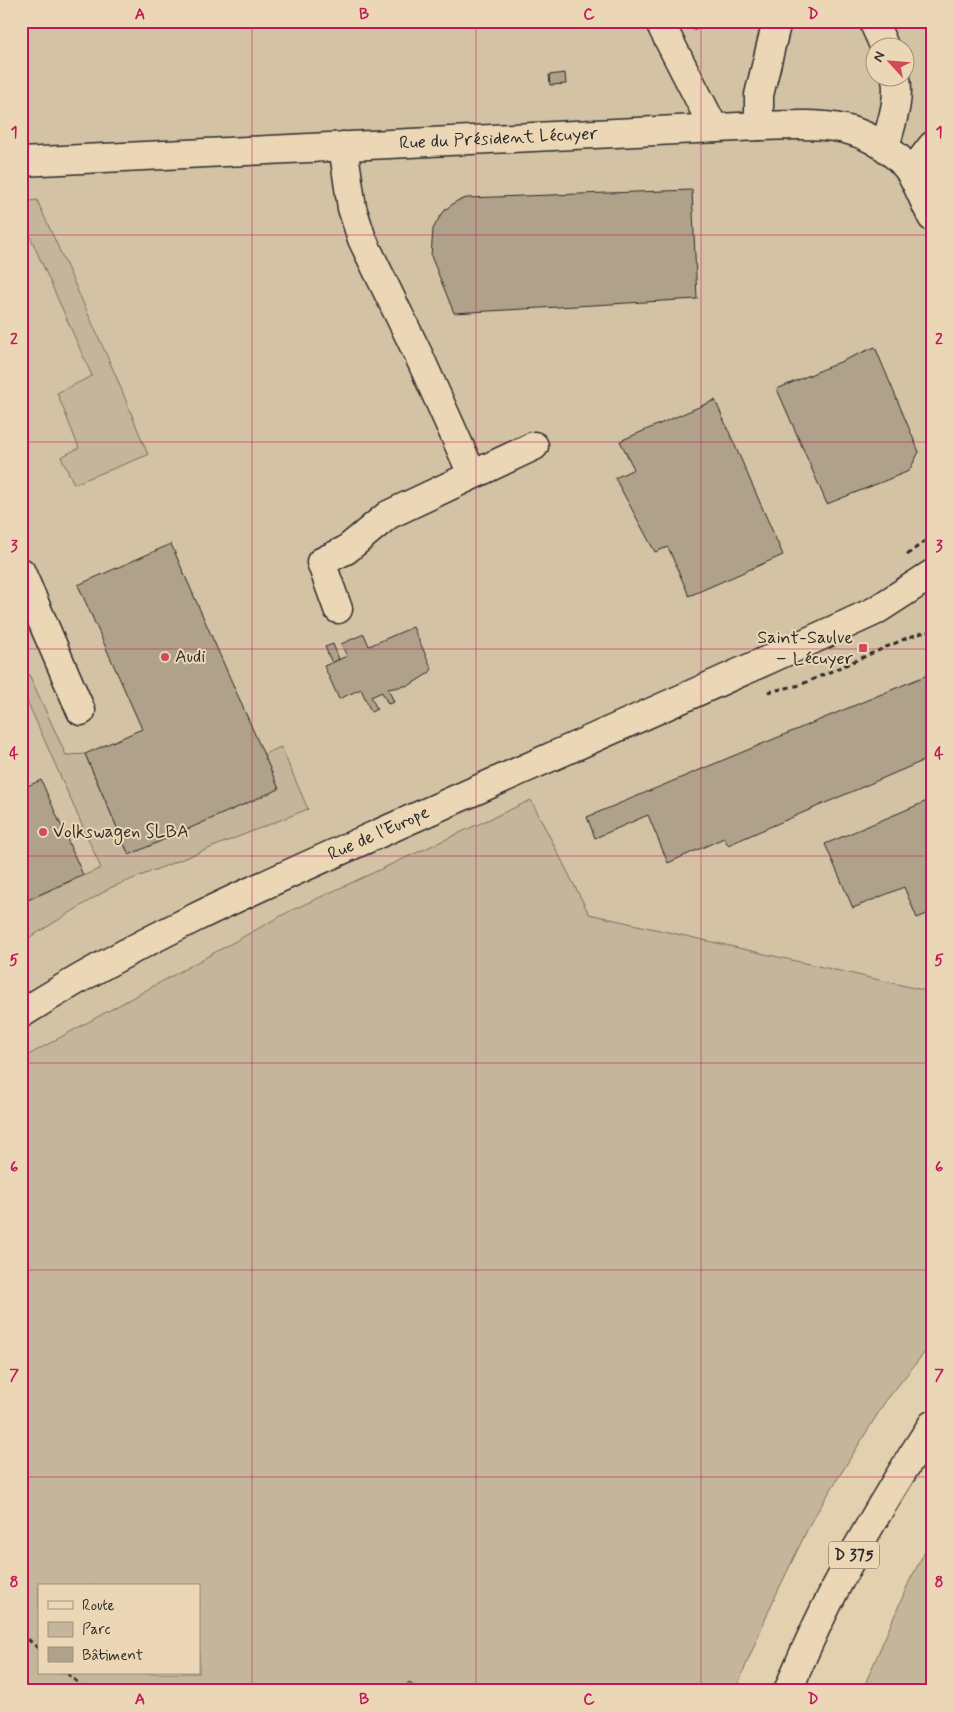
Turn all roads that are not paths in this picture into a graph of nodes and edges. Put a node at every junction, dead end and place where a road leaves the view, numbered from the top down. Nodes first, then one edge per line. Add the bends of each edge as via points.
1 (658, 21) edge
2 (777, 21) edge
3 (873, 21) edge
4 (881, 38) edge
5 (897, 88) edge
6 (758, 126) junction
7 (714, 128) junction
8 (343, 146) junction
9 (932, 146) edge
10 (884, 147) junction
11 (21, 162) edge
12 (911, 173) junction
13 (932, 216) edge
14 (534, 446) dead end
15 (472, 474) junction
16 (21, 572) edge
17 (932, 574) edge
18 (932, 596) edge
19 (338, 609) dead end
20 (875, 611) junction
21 (81, 711) dead end
22 (21, 1014) edge
23 (932, 1425) edge
24 (788, 1691) edge

1 - 7 street
2 - 6 street via 759,95
3 - 4 street
5 - 10 street via 896,106
6 - 7 street, Rue du Président Lécuyer
6 - 10 street, Rue du Président Lécuyer via 833,126 858,132
7 - 8 street, Rue du Président Lécuyer
8 - 11 street, Rue du Président Lécuyer
8 - 15 street via 352,208 362,239
9 - 12 street
10 - 12 street, Rue du Président Lécuyer
12 - 13 street, Rue du Président Lécuyer
14 - 15 street
15 - 19 street via 388,515 346,550 321,562
16 - 21 street
17 - 20 street
18 - 20 street
20 - 22 street, Rue de l'Europe via 184,923 106,963
23 - 24 street, D 375 via 859,1545

